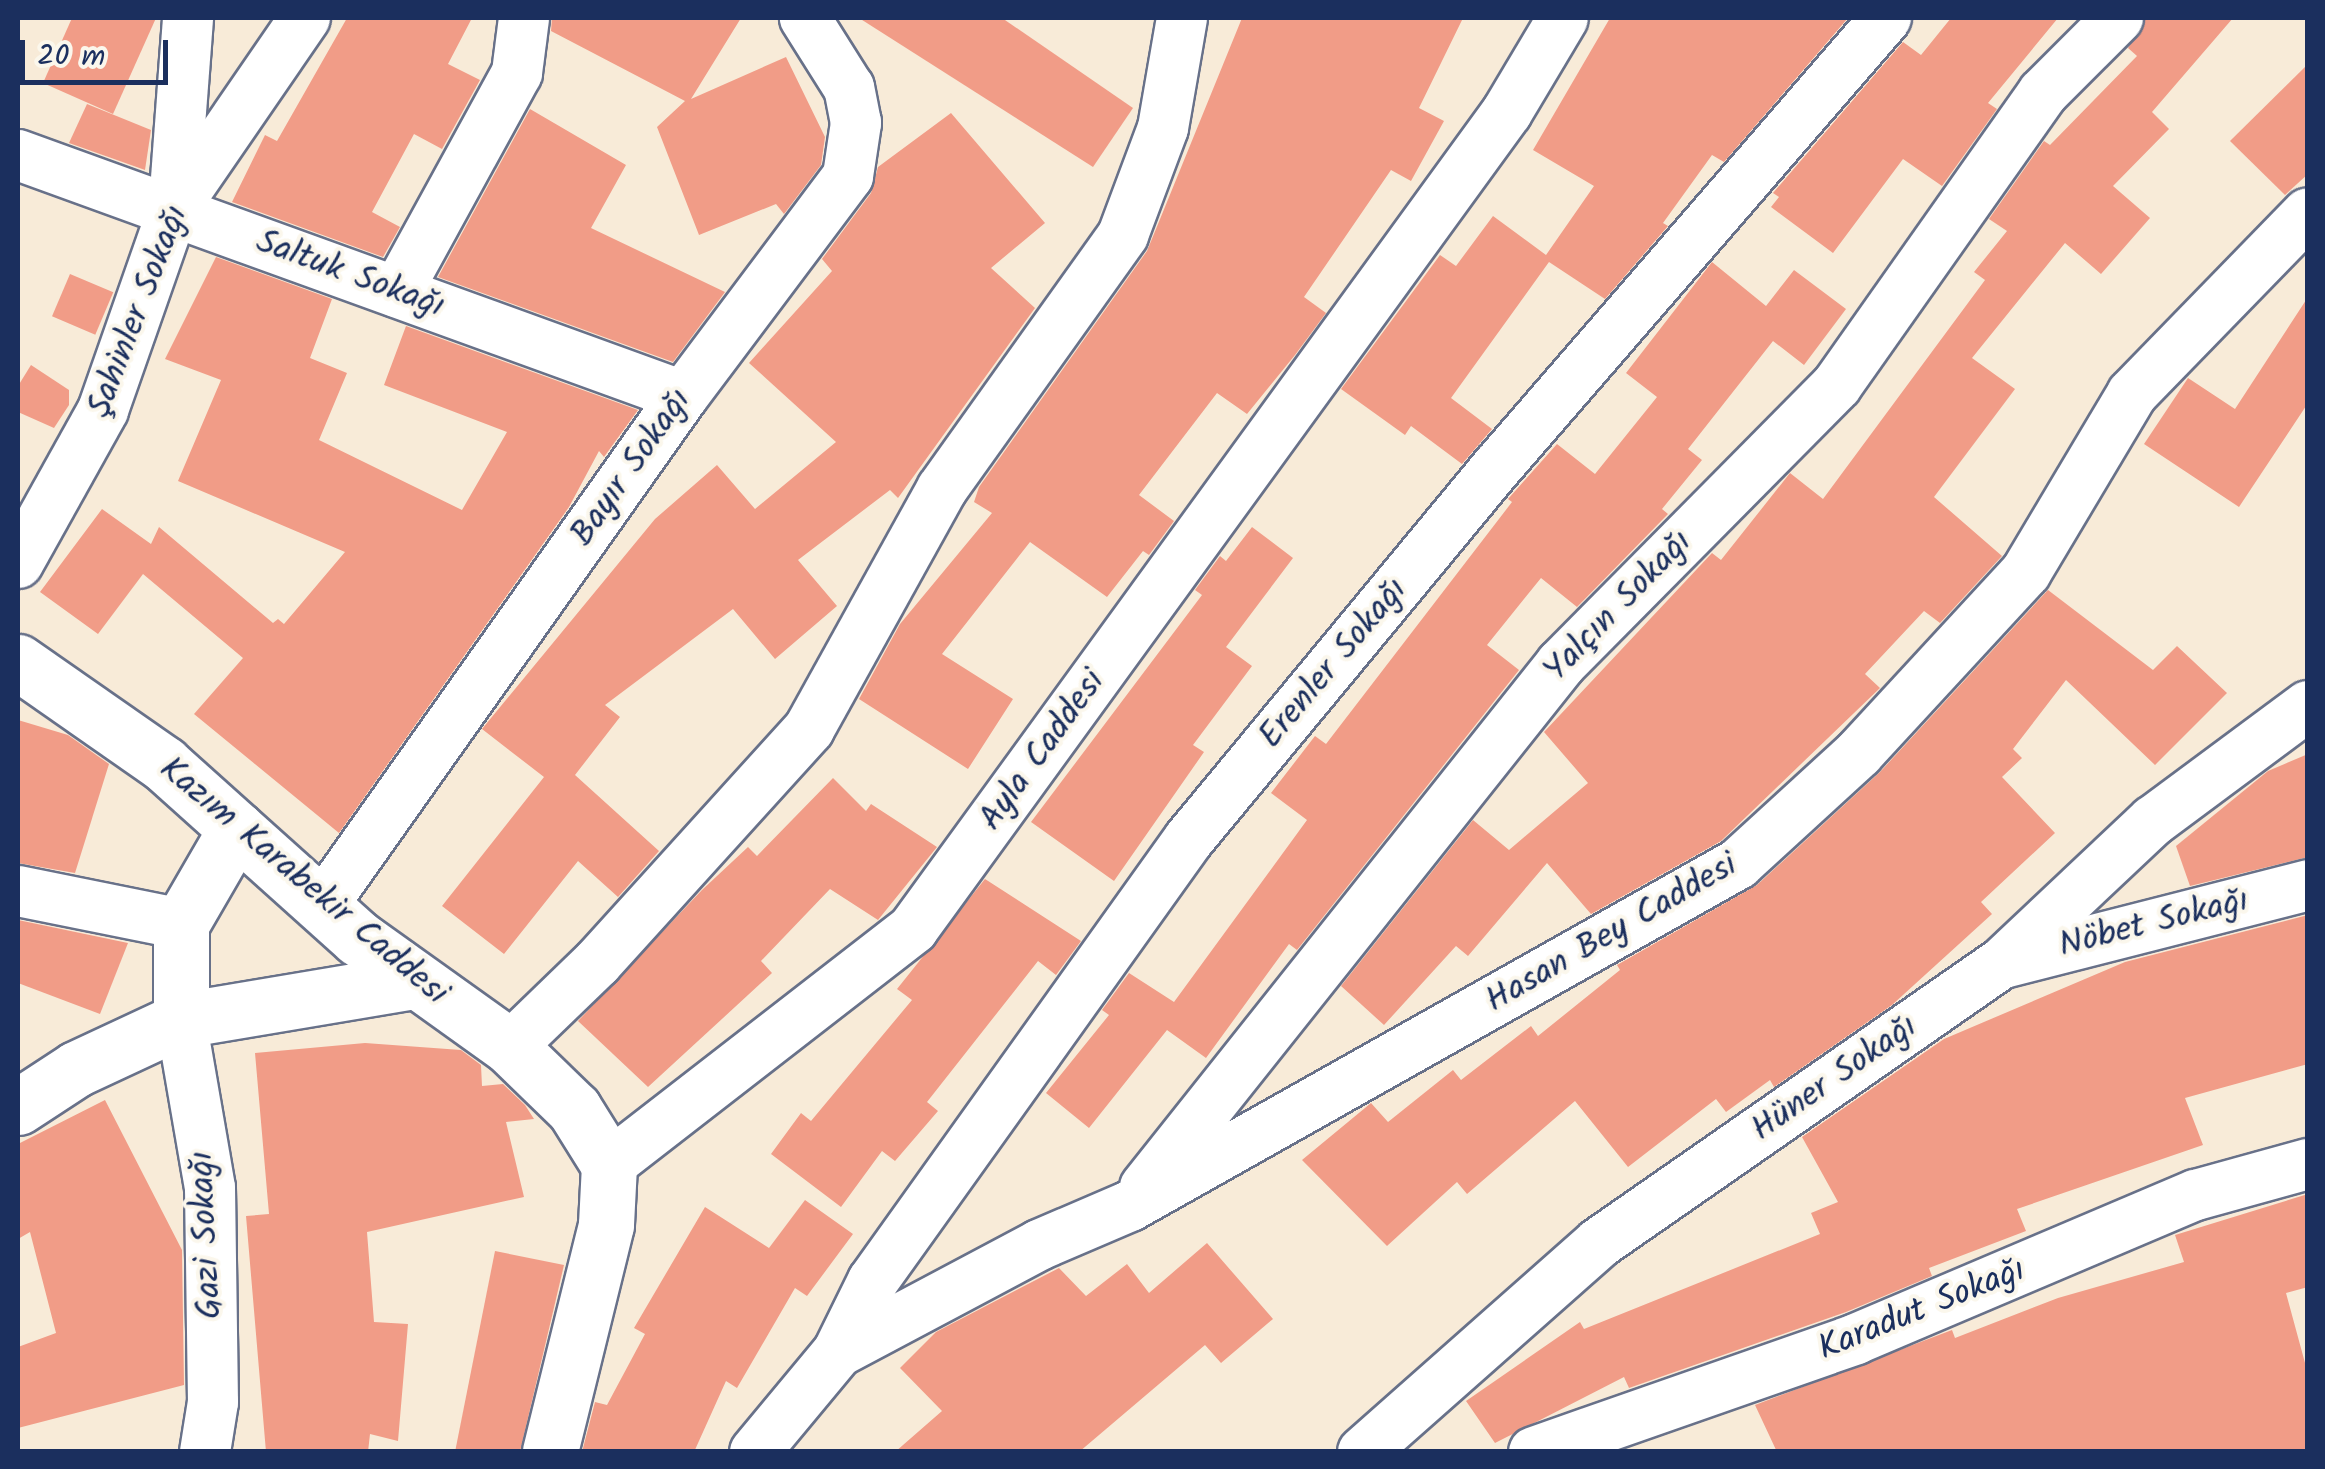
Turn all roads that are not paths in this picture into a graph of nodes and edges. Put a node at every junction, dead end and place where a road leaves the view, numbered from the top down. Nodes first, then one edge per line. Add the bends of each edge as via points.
1 (188, 18) edge
2 (305, 18) edge
3 (524, 18) edge
4 (805, 18) edge
5 (1182, 18) edge
6 (1563, 18) edge
7 (1886, 18) edge
8 (2118, 18) edge
9 (18, 155) edge
10 (174, 210) junction
11 (2308, 212) edge
12 (397, 292) junction
13 (683, 396) junction
14 (18, 563) edge
15 (18, 662) edge
16 (2308, 706) edge
17 (236, 828) junction
18 (2308, 884) edge
19 (18, 891) edge
20 (322, 906) junction
21 (180, 924) junction
22 (2001, 964) junction
23 (413, 982) junction
24 (181, 1020) junction
25 (510, 1047) junction
26 (18, 1107) edge
27 (2308, 1164) edge
28 (609, 1166) junction
29 (1130, 1206) junction
30 (838, 1352) junction
31 (205, 1452) edge
32 (550, 1452) edge
33 (755, 1452) edge
34 (1363, 1452) edge
35 (1534, 1452) edge

1 - 10 street
2 - 10 street, Şahinler Sokağı
3 - 12 street via 517,73
4 - 13 street, Bayır Sokağı via 848,88 856,122 848,176
5 - 25 street via 1163,128 1123,235 942,489 809,728 597,963
6 - 28 street, Ayla Caddesi via 1507,112 913,930
7 - 30 street, Erenler Sokağı via 1497,467 1189,839 873,1281
8 - 29 street, Yalçın Sokağı via 2043,93 1837,384 1561,664
9 - 10 street, Saltuk Sokağı
10 - 12 street, Saltuk Sokağı
10 - 14 street, Şahinler Sokağı via 103,410
11 - 29 street, Hasan Bey Caddesi via 2132,394 2026,572 1858,753 1729,870
12 - 13 street, Saltuk Sokağı
13 - 20 street, Bayır Sokağı
15 - 17 street, Kazım Karabekir Caddesi via 164,764
16 - 22 street, Hüner Sokağı via 2153,822
17 - 20 street, Kazım Karabekir Caddesi
17 - 21 street
18 - 22 street, Nöbet Sokağı
19 - 21 street
20 - 23 street, Kazım Karabekir Caddesi
21 - 24 street
22 - 34 street, Hüner Sokağı via 1599,1243
23 - 24 street
23 - 25 street, Kazım Karabekir Caddesi
24 - 26 street via 76,1069
24 - 31 street, Gazi Sokağı via 210,1188 214,1402
25 - 28 street, Kazım Karabekir Caddesi via 574,1109
27 - 35 street, Karadut Sokağı via 2196,1195 1856,1339
28 - 32 street via 592,1294
29 - 30 street, Erenler Sokağı via 1039,1245
30 - 33 street, Erenler Sokağı

